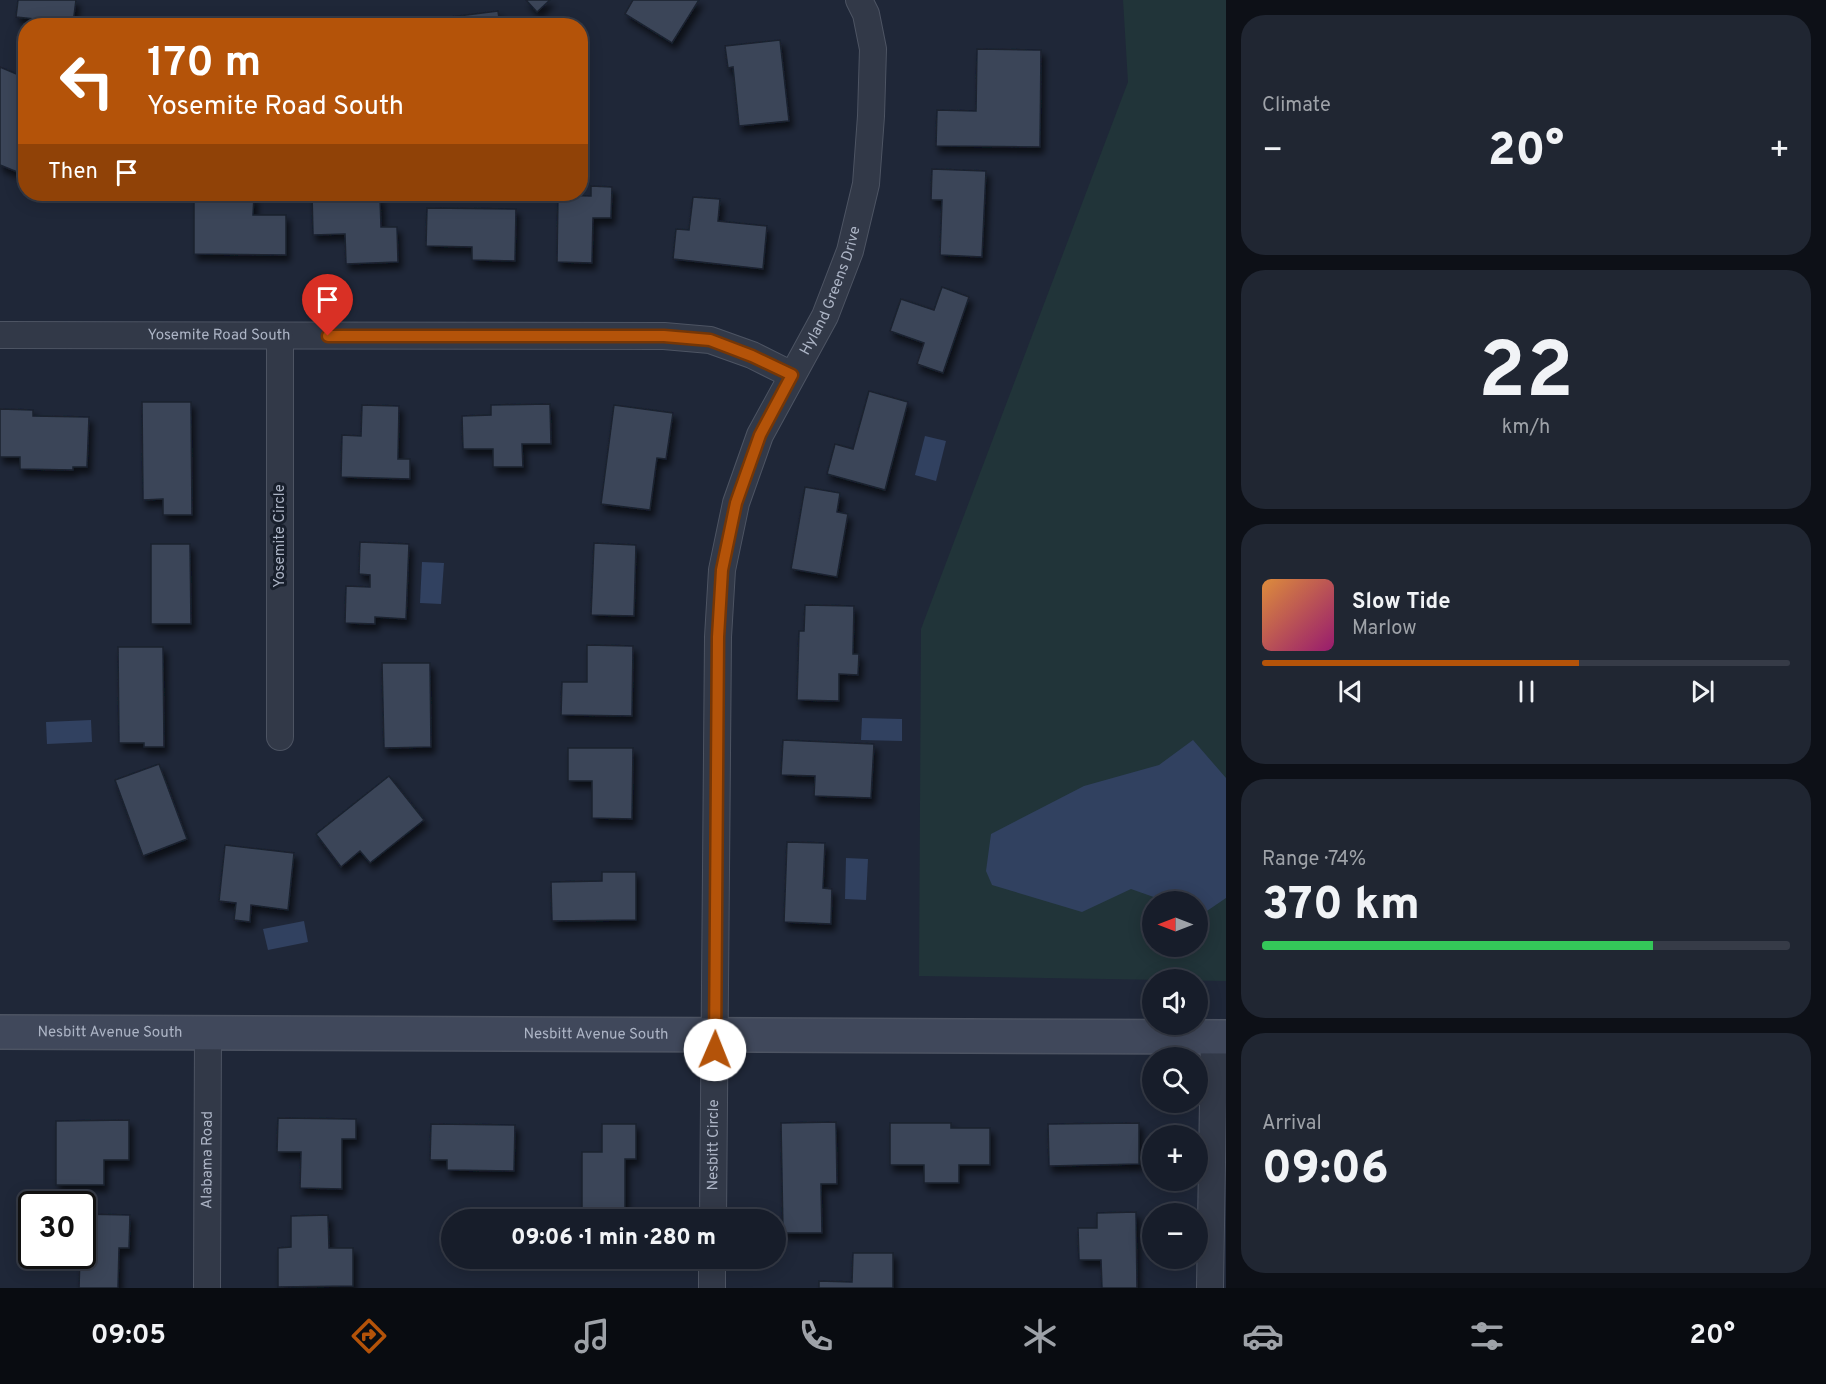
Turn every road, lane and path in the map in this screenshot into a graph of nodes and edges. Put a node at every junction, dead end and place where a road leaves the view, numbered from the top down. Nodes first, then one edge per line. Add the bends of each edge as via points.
1 (859, 0) edge
2 (0, 336) edge
3 (280, 336) junction
4 (792, 375) junction
5 (280, 737) dead end
6 (0, 1032) edge
7 (208, 1032) junction
8 (715, 1034) junction
9 (1220, 1036) edge
10 (713, 1209) edge
11 (712, 1269) edge
12 (207, 1288) edge
13 (712, 1288) edge
14 (1210, 1288) edge

1 - 4 street, Hyland Greens Drive via 873,49 866,183 850,251 825,316
2 - 3 street, Yosemite Road South
3 - 4 street, Yosemite Road South via 664,336 710,340
3 - 5 street, Yosemite Circle
4 - 8 street, Hyland Greens Drive via 760,435 736,503 722,570
6 - 7 street, Nesbitt Avenue South
7 - 8 street, Nesbitt Avenue South
7 - 12 street, Alabama Road
8 - 9 street, Nesbitt Avenue South
8 - 10 street, Nesbitt Circle
9 - 14 street
11 - 13 street

